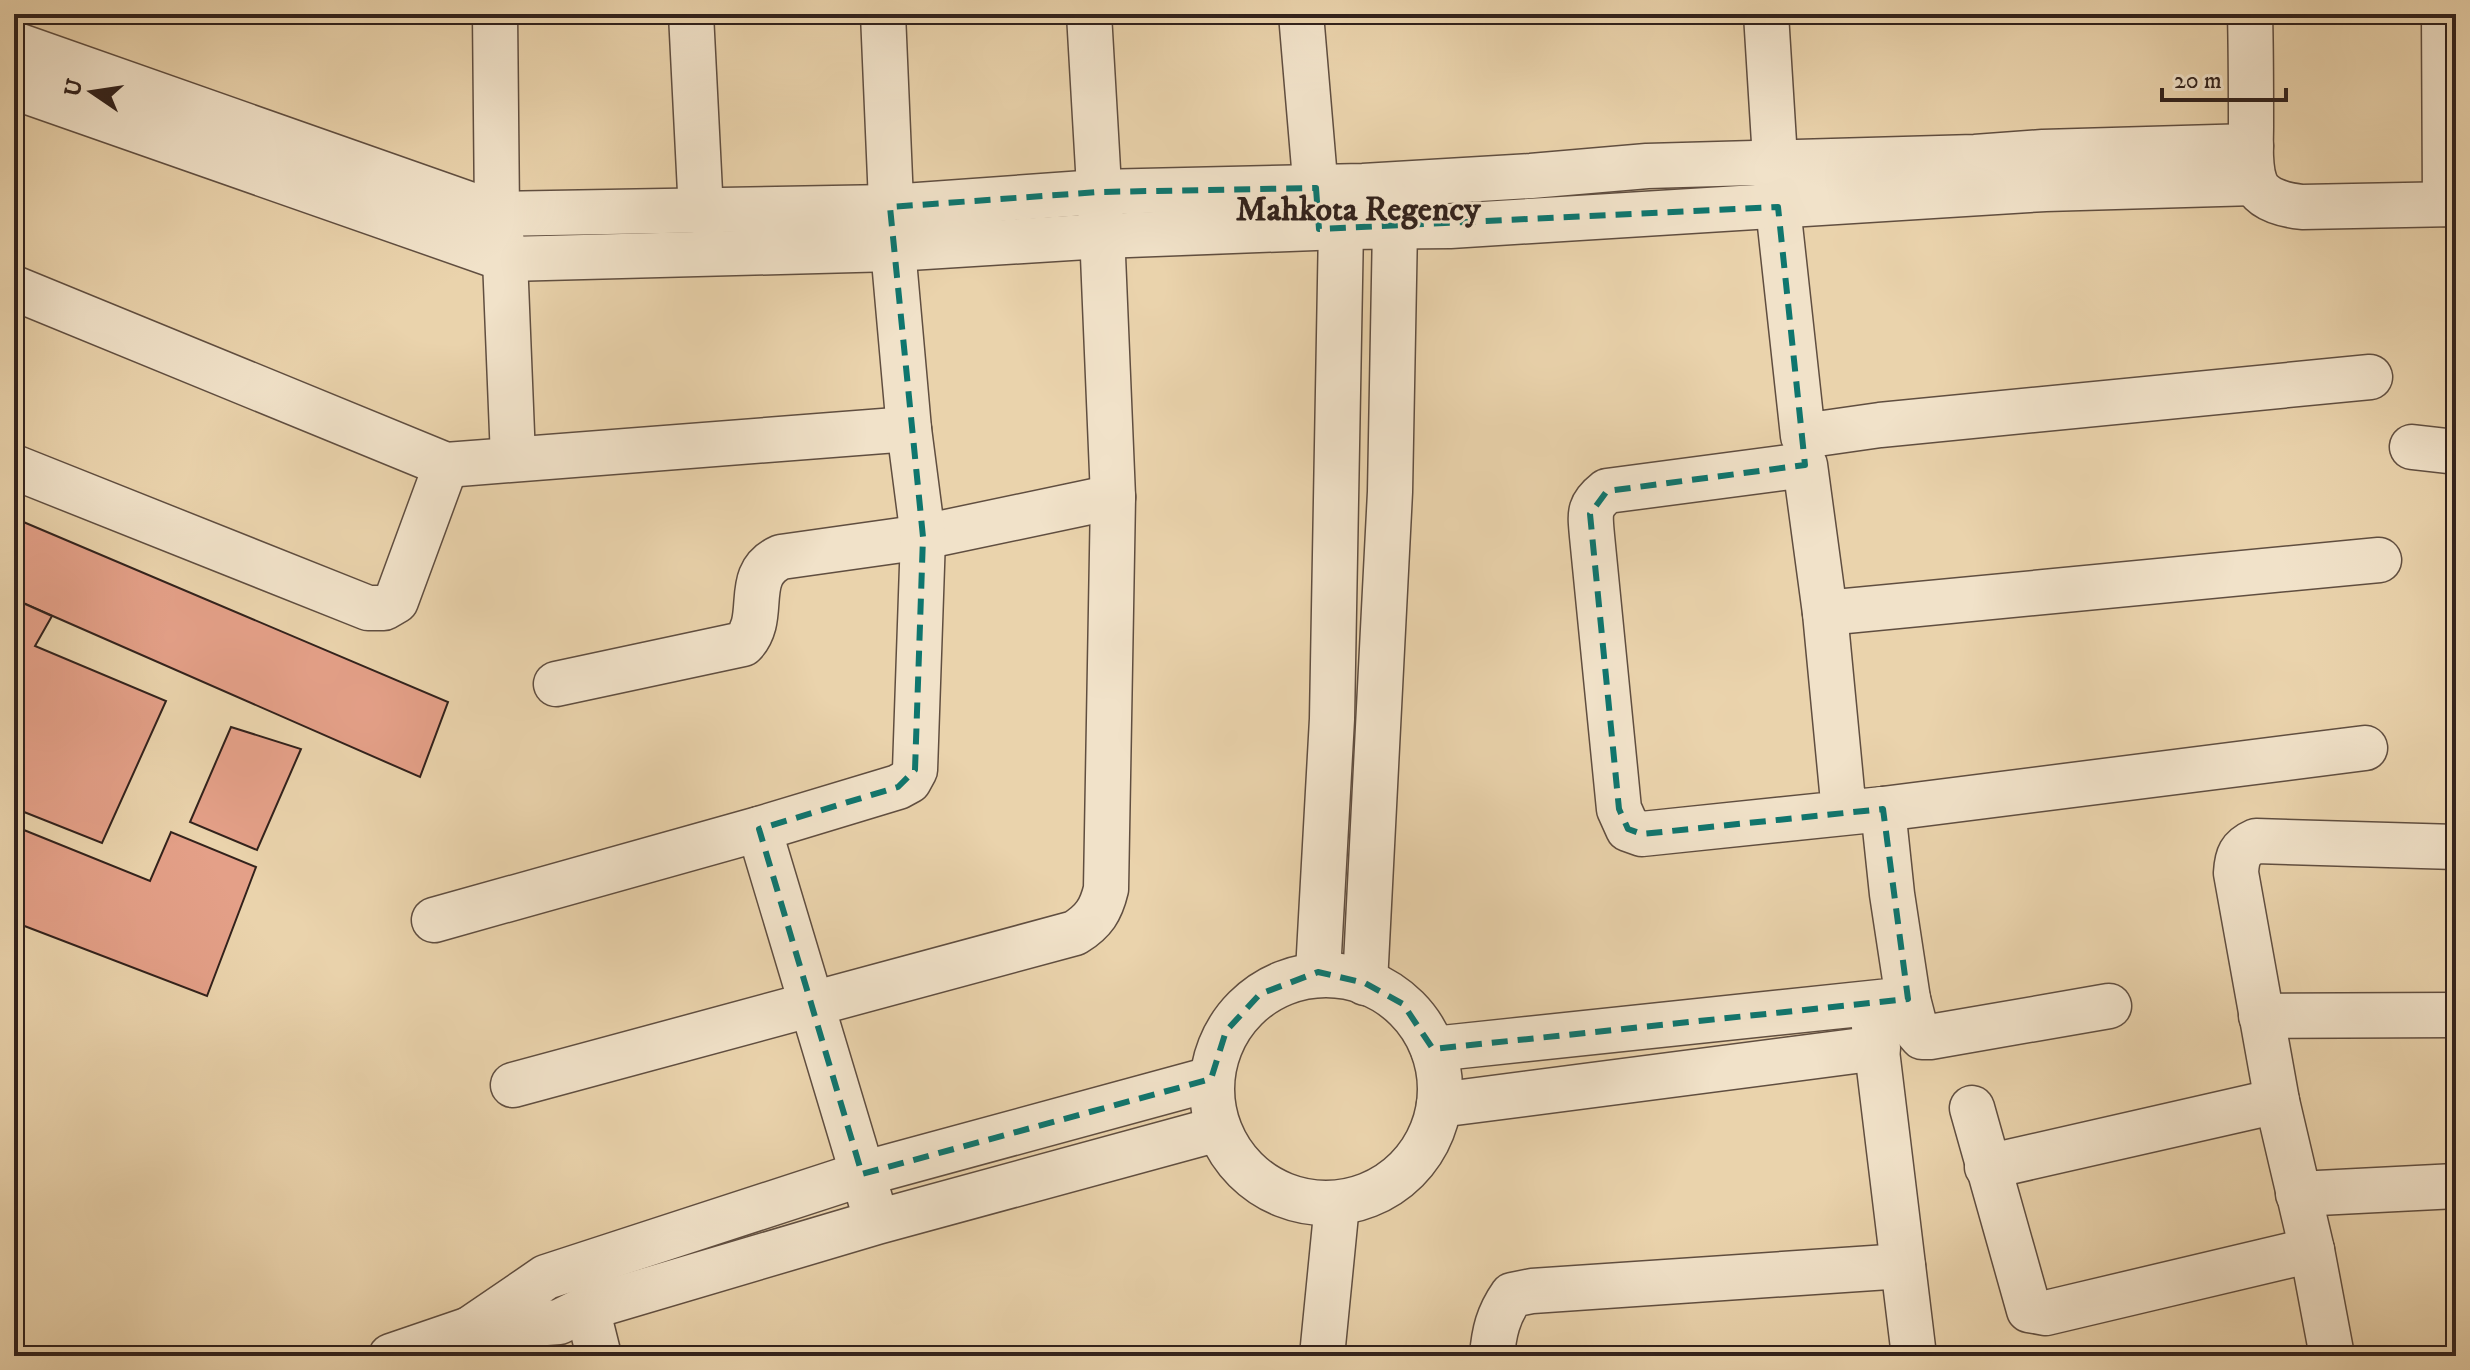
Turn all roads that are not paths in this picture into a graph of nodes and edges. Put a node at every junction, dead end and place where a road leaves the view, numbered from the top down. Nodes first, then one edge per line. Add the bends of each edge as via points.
1 (495, 14) edge
2 (691, 14) edge
3 (883, 14) edge
4 (1089, 14) edge
5 (1301, 14) edge
6 (1766, 14) edge
7 (2250, 14) edge
8 (2444, 14) edge
9 (14, 44) edge
10 (14, 87) edge
11 (1776, 163) junction
12 (2253, 164) junction
13 (1098, 192) junction
14 (2451, 204) edge
15 (1778, 207) junction
16 (701, 212) junction
17 (497, 214) junction
18 (1325, 215) junction
19 (1395, 227) junction
20 (891, 228) junction
21 (1102, 236) junction
22 (505, 259) junction
23 (14, 288) edge
24 (2370, 377) dead end
25 (909, 429) junction
26 (2412, 447) dead end
27 (1804, 451) junction
28 (2456, 452) edge
29 (513, 458) junction
30 (446, 465) junction
31 (14, 467) edge
32 (1113, 497) junction
33 (923, 537) junction
34 (2379, 560) dead end
35 (1825, 613) junction
36 (556, 684) dead end
37 (2365, 748) dead end
38 (1864, 811) junction
39 (759, 829) junction
40 (2456, 847) edge
41 (434, 920) dead end
42 (1318, 972) junction
43 (1365, 983) junction
44 (1890, 1002) junction
45 (812, 1003) junction
46 (2109, 1006) dead end
47 (2456, 1015) edge
48 (2261, 1016) junction
49 (1878, 1048) junction
50 (1433, 1049) junction
51 (1211, 1079) junction
52 (513, 1085) dead end
53 (2277, 1101) junction
54 (1439, 1105) junction
55 (1972, 1108) dead end
56 (1218, 1129) junction
57 (1987, 1167) junction
58 (862, 1174) junction
59 (2456, 1186) edge
60 (2298, 1194) junction
61 (1337, 1204) junction
62 (877, 1222) junction
63 (2312, 1250) junction
64 (1903, 1266) junction
65 (587, 1308) junction
66 (470, 1329) junction
67 (391, 1356) edge
68 (599, 1356) edge
69 (1322, 1356) edge
70 (1492, 1356) edge
71 (1914, 1356) edge
72 (2332, 1356) edge

1 - 17 street
2 - 16 street
3 - 20 street
4 - 13 street
5 - 18 street
6 - 11 street
7 - 12 street
8 - 14 street
9 - 17 street
10 - 22 street
11 - 12 street
11 - 15 street
11 - 18 street via 1531,176
12 - 14 street via 2271,199 2287,206
12 - 15 street via 2045,189
13 - 18 street
13 - 20 street
13 - 21 street
15 - 19 street
15 - 27 street
16 - 17 street
16 - 20 street
17 - 22 street
18 - 19 street
18 - 21 street
18 - 42 street via 1332,719
19 - 43 street via 1389,508
20 - 21 street
20 - 22 street
20 - 25 street
21 - 32 street
22 - 29 street
23 - 30 street
24 - 27 street via 1880,425
25 - 29 street
25 - 33 street
26 - 28 street
27 - 35 street
27 - 38 street via 1607,491 1595,501 1590,514 1619,809 1628,829 1642,834
29 - 30 street
30 - 31 street via 396,601 384,608 368,608
32 - 33 street
32 - 45 street via 1102,907 1075,933
33 - 36 street via 781,557 761,573 753,628 743,644
33 - 39 street via 915,770 909,781
34 - 35 street
35 - 38 street
37 - 38 street
38 - 44 street via 1892,894
39 - 41 street
39 - 45 street
40 - 48 street via 2256,841 2246,845 2237,856 2236,873
42 - 43 street
42 - 51 street via 1260,994 1226,1031
43 - 50 street via 1403,1004
44 - 46 street via 1922,1037
44 - 49 street
44 - 50 street
45 - 52 street
45 - 58 street
47 - 48 street
48 - 53 street
49 - 54 street
49 - 64 street
50 - 54 street
51 - 56 street
51 - 58 street
53 - 57 street
53 - 60 street
54 - 61 street via 1428,1141 1405,1172 1374,1194
55 - 57 street
56 - 61 street via 1245,1171 1287,1198
56 - 62 street
57 - 63 street via 2025,1302 2037,1313
58 - 62 street
58 - 66 street via 546,1277
59 - 60 street
60 - 63 street
61 - 69 street
62 - 65 street
63 - 72 street
64 - 70 street via 1512,1295 1500,1312
64 - 71 street
65 - 66 street via 559,1322
65 - 68 street
66 - 67 street

